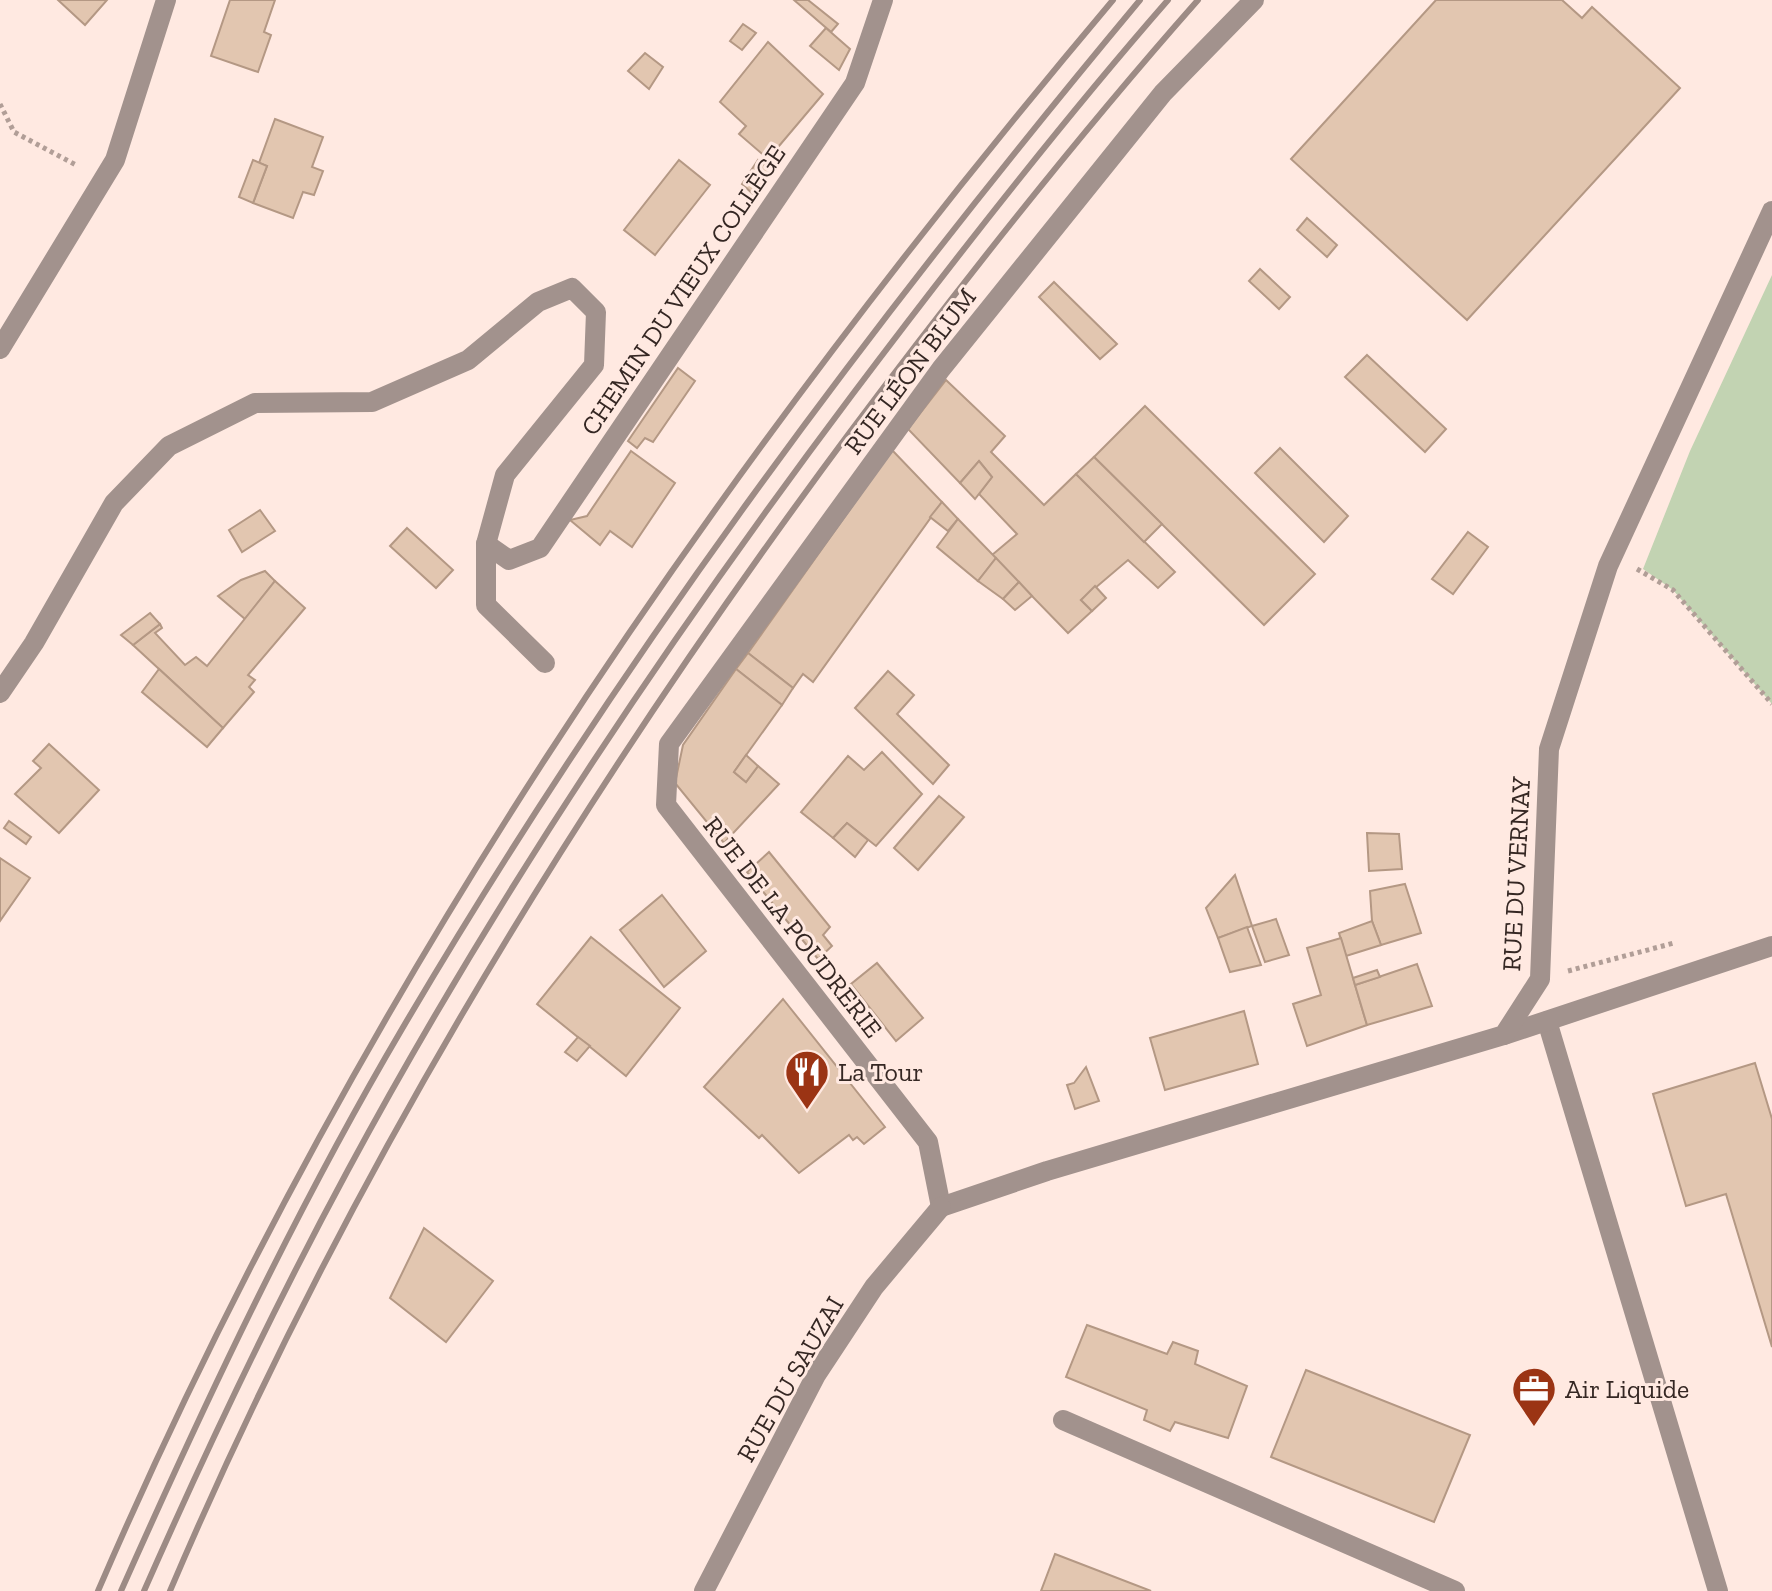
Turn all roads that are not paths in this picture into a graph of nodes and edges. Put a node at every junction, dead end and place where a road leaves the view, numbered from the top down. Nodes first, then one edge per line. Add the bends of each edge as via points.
1 (166, 0) edge
2 (883, 0) edge
3 (1254, 0) edge
4 (1772, 211) edge
5 (0, 349) edge
6 (486, 544) junction
7 (545, 663) dead end
8 (0, 693) edge
9 (666, 805) joint
10 (1772, 946) edge
11 (1547, 1021) junction
12 (1504, 1035) junction
13 (941, 1207) junction
14 (1063, 1420) dead end
15 (704, 1591) edge
16 (1455, 1591) edge
17 (1718, 1591) edge

1 - 5 street via 115,160
2 - 6 street, CHEMIN DU VIEUX COLLÈGE via 855,83 540,548 509,560
3 - 9 street, RUE LÉON BLUM via 1163,93 931,382 669,744
4 - 12 street, RUE DU VERNAY via 1608,566 1549,749 1540,979
6 - 7 street via 486,605
6 - 8 street via 505,475 594,365 596,312 572,288 538,302 468,360 372,402 255,403 169,446 114,503
9 - 13 street, RUE DE LA POUDRERIE via 928,1142
10 - 11 street
11 - 12 street
11 - 17 street
12 - 13 street
13 - 15 street, RUE DU SAUZAI via 874,1287 816,1375
14 - 16 street

